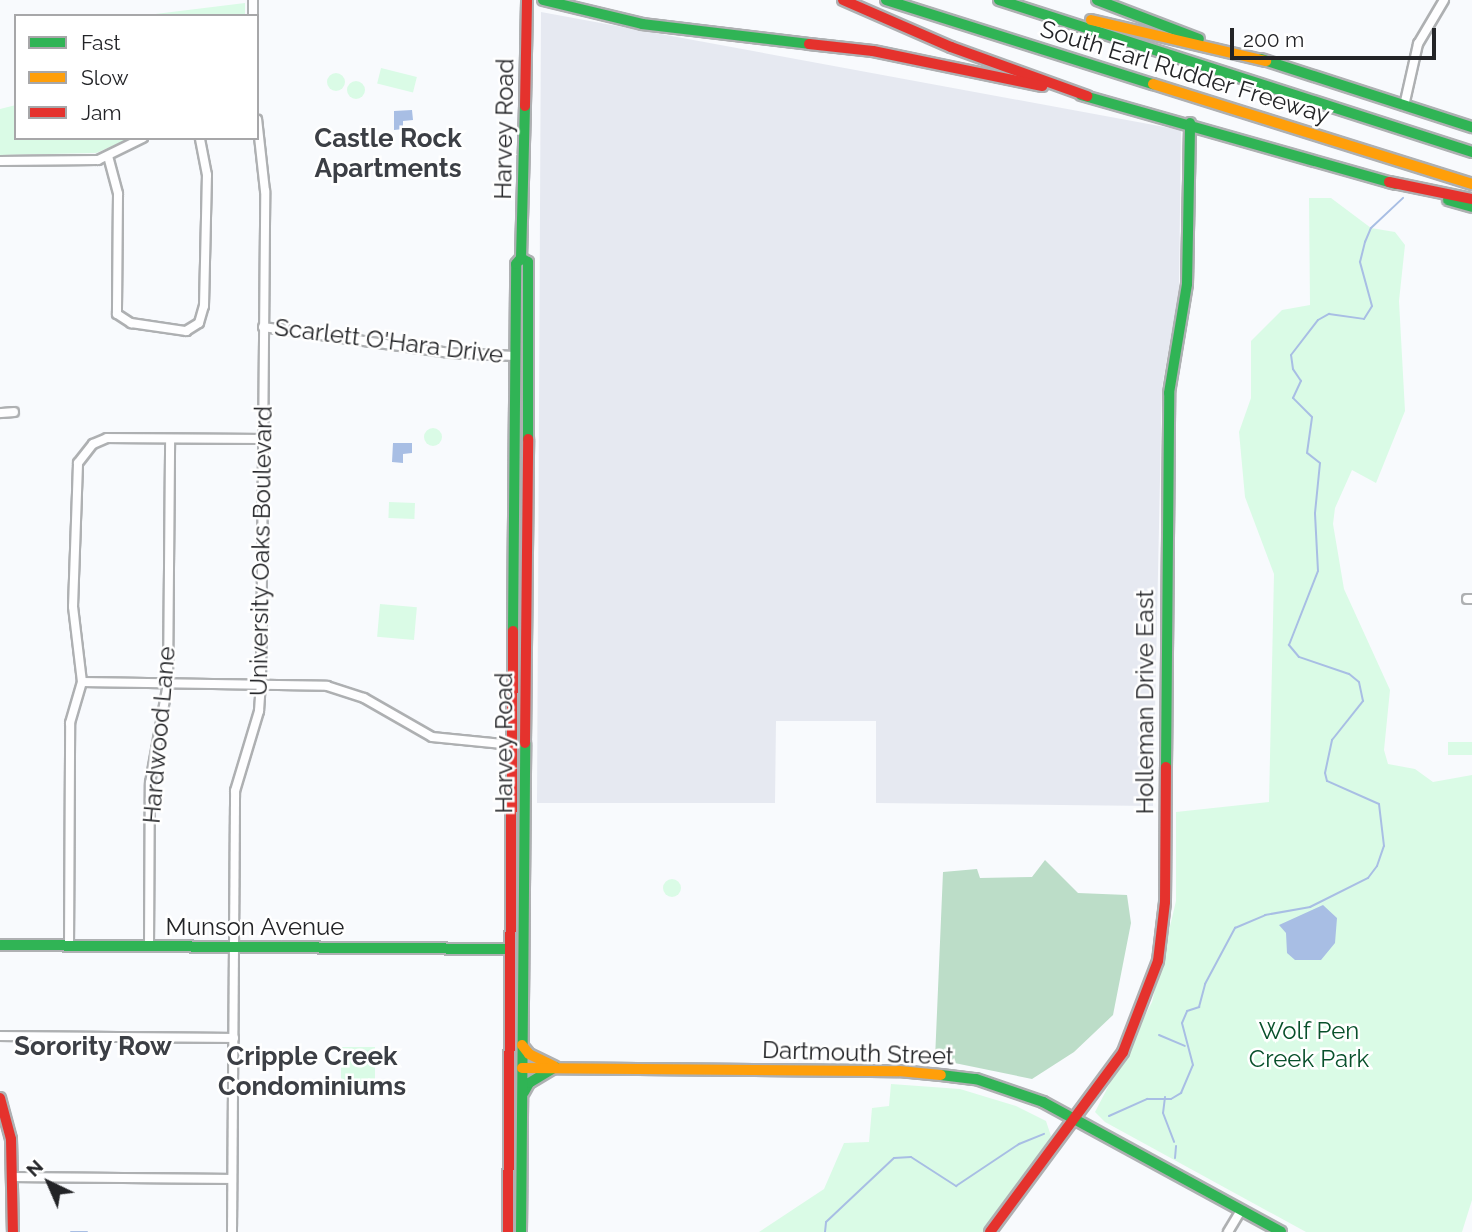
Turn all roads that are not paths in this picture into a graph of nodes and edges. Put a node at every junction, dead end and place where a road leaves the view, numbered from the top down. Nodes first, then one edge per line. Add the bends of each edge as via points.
1 (527, 0) edge
2 (542, 0) edge
3 (568, 0) edge
4 (843, 0) edge
5 (886, 0) edge
6 (1097, 0) edge
7 (1444, 0) edge
8 (1005, 2) edge
9 (578, 10) junction
10 (1266, 61) junction
11 (1087, 96) junction
12 (1404, 106) junction
13 (1190, 122) junction
14 (1472, 127) edge
15 (259, 137) edge
16 (139, 140) edge
17 (200, 140) edge
18 (1472, 152) edge
19 (108, 156) junction
20 (0, 161) edge
21 (1389, 182) junction
22 (1472, 184) edge
23 (1472, 199) edge
24 (1472, 207) edge
25 (522, 258) junction
26 (263, 327) junction
27 (515, 356) junction
28 (528, 388) junction
29 (14, 412) dead end
30 (0, 413) edge
31 (170, 439) junction
32 (262, 439) junction
33 (527, 522) junction
34 (514, 524) junction
35 (514, 637) junction
36 (526, 681) junction
37 (82, 682) junction
38 (168, 683) junction
39 (261, 684) junction
40 (513, 744) junction
41 (525, 784) junction
42 (524, 921) junction
43 (0, 945) edge
44 (69, 946) junction
45 (149, 947) junction
46 (236, 949) junction
47 (510, 949) junction
48 (523, 986) junction
49 (510, 1035) junction
50 (0, 1036) edge
51 (234, 1038) junction
52 (522, 1045) junction
53 (556, 1067) junction
54 (522, 1068) junction
55 (509, 1097) junction
56 (0, 1098) edge
57 (522, 1098) junction
58 (1076, 1119) junction
59 (14, 1177) junction
60 (232, 1179) junction
61 (509, 1203) junction
62 (1241, 1210) junction
63 (13, 1232) edge
64 (232, 1232) edge
65 (508, 1232) edge
66 (515, 1232) edge
67 (521, 1232) edge
68 (990, 1232) edge
69 (1228, 1232) edge
70 (1280, 1232) edge

1 - 25 main road, Harvey Road
2 - 9 main road
3 - 9 main road
4 - 11 main road via 951,47
5 - 22 main road, South Earl Rudder Freeway
6 - 10 main road
7 - 12 street via 1418,44
8 - 10 main road
8 - 18 main road, South Earl Rudder Freeway
9 - 11 main road via 734,37 873,51
10 - 12 main road
11 - 13 main road
12 - 14 main road
13 - 21 main road
13 - 58 main road, Holleman Drive East via 1187,284 1169,393 1163,925 1156,971 1139,1022 1111,1073
15 - 26 street, University Oaks Boulevard via 265,191
16 - 19 street
17 - 19 street via 207,175 204,306 199,323 186,331 131,323 117,314 118,194
19 - 20 street via 83,161
21 - 23 main road
21 - 24 main road
25 - 27 main road, Harvey Road via 516,264
25 - 28 main road, Harvey Road via 528,261
26 - 27 street, Scarlett O'Hara Drive via 450,353
26 - 32 street, University Oaks Boulevard
27 - 28 main road via 521,358 521,382
27 - 34 main road, Harvey Road
28 - 33 main road, Harvey Road
29 - 30 street
31 - 32 street
31 - 37 street via 99,440 78,463 73,607
31 - 38 street, Hardwood Lane
32 - 39 street, University Oaks Boulevard
33 - 34 main road
33 - 36 main road, Harvey Road
34 - 35 main road, Harvey Road
35 - 36 main road via 520,646 520,676
35 - 40 main road, Harvey Road
36 - 41 main road, Harvey Road
37 - 38 street
37 - 44 street via 70,723
38 - 39 street
38 - 45 street, Hardwood Lane via 150,783
39 - 40 street via 332,687 367,700 432,737
39 - 46 street, University Oaks Boulevard via 259,711 235,790
40 - 41 main road via 518,747 519,776
40 - 47 main road, Harvey Road
41 - 42 main road, Harvey Road
42 - 47 main road
42 - 48 main road, Harvey Road
43 - 44 main road, Munson Avenue
44 - 45 main road, Munson Avenue
45 - 46 main road, Munson Avenue
46 - 47 main road, Munson Avenue
46 - 51 street, University Oaks Boulevard
47 - 48 main road
47 - 49 main road, Harvey Road
48 - 52 main road, Harvey Road
49 - 54 main road
49 - 55 main road, Harvey Road
50 - 51 street
51 - 60 street, University Oaks Boulevard
52 - 53 main road via 529,1054
52 - 54 main road, Harvey Road
53 - 54 main road, Dartmouth Street
53 - 57 main road via 529,1083
53 - 58 main road, Dartmouth Street via 899,1071 976,1079 1042,1101
54 - 55 main road
54 - 57 main road, Harvey Road
55 - 61 main road, Harvey Road
56 - 59 main road via 11,1139
57 - 67 main road, Harvey Road
58 - 62 main road, Dartmouth Street
58 - 68 main road, Holleman Drive East
59 - 60 street
59 - 63 main road
60 - 64 street, University Oaks Boulevard
61 - 65 main road, Harvey Road
61 - 66 main road via 515,1207
62 - 69 street
62 - 70 main road, Dartmouth Street

